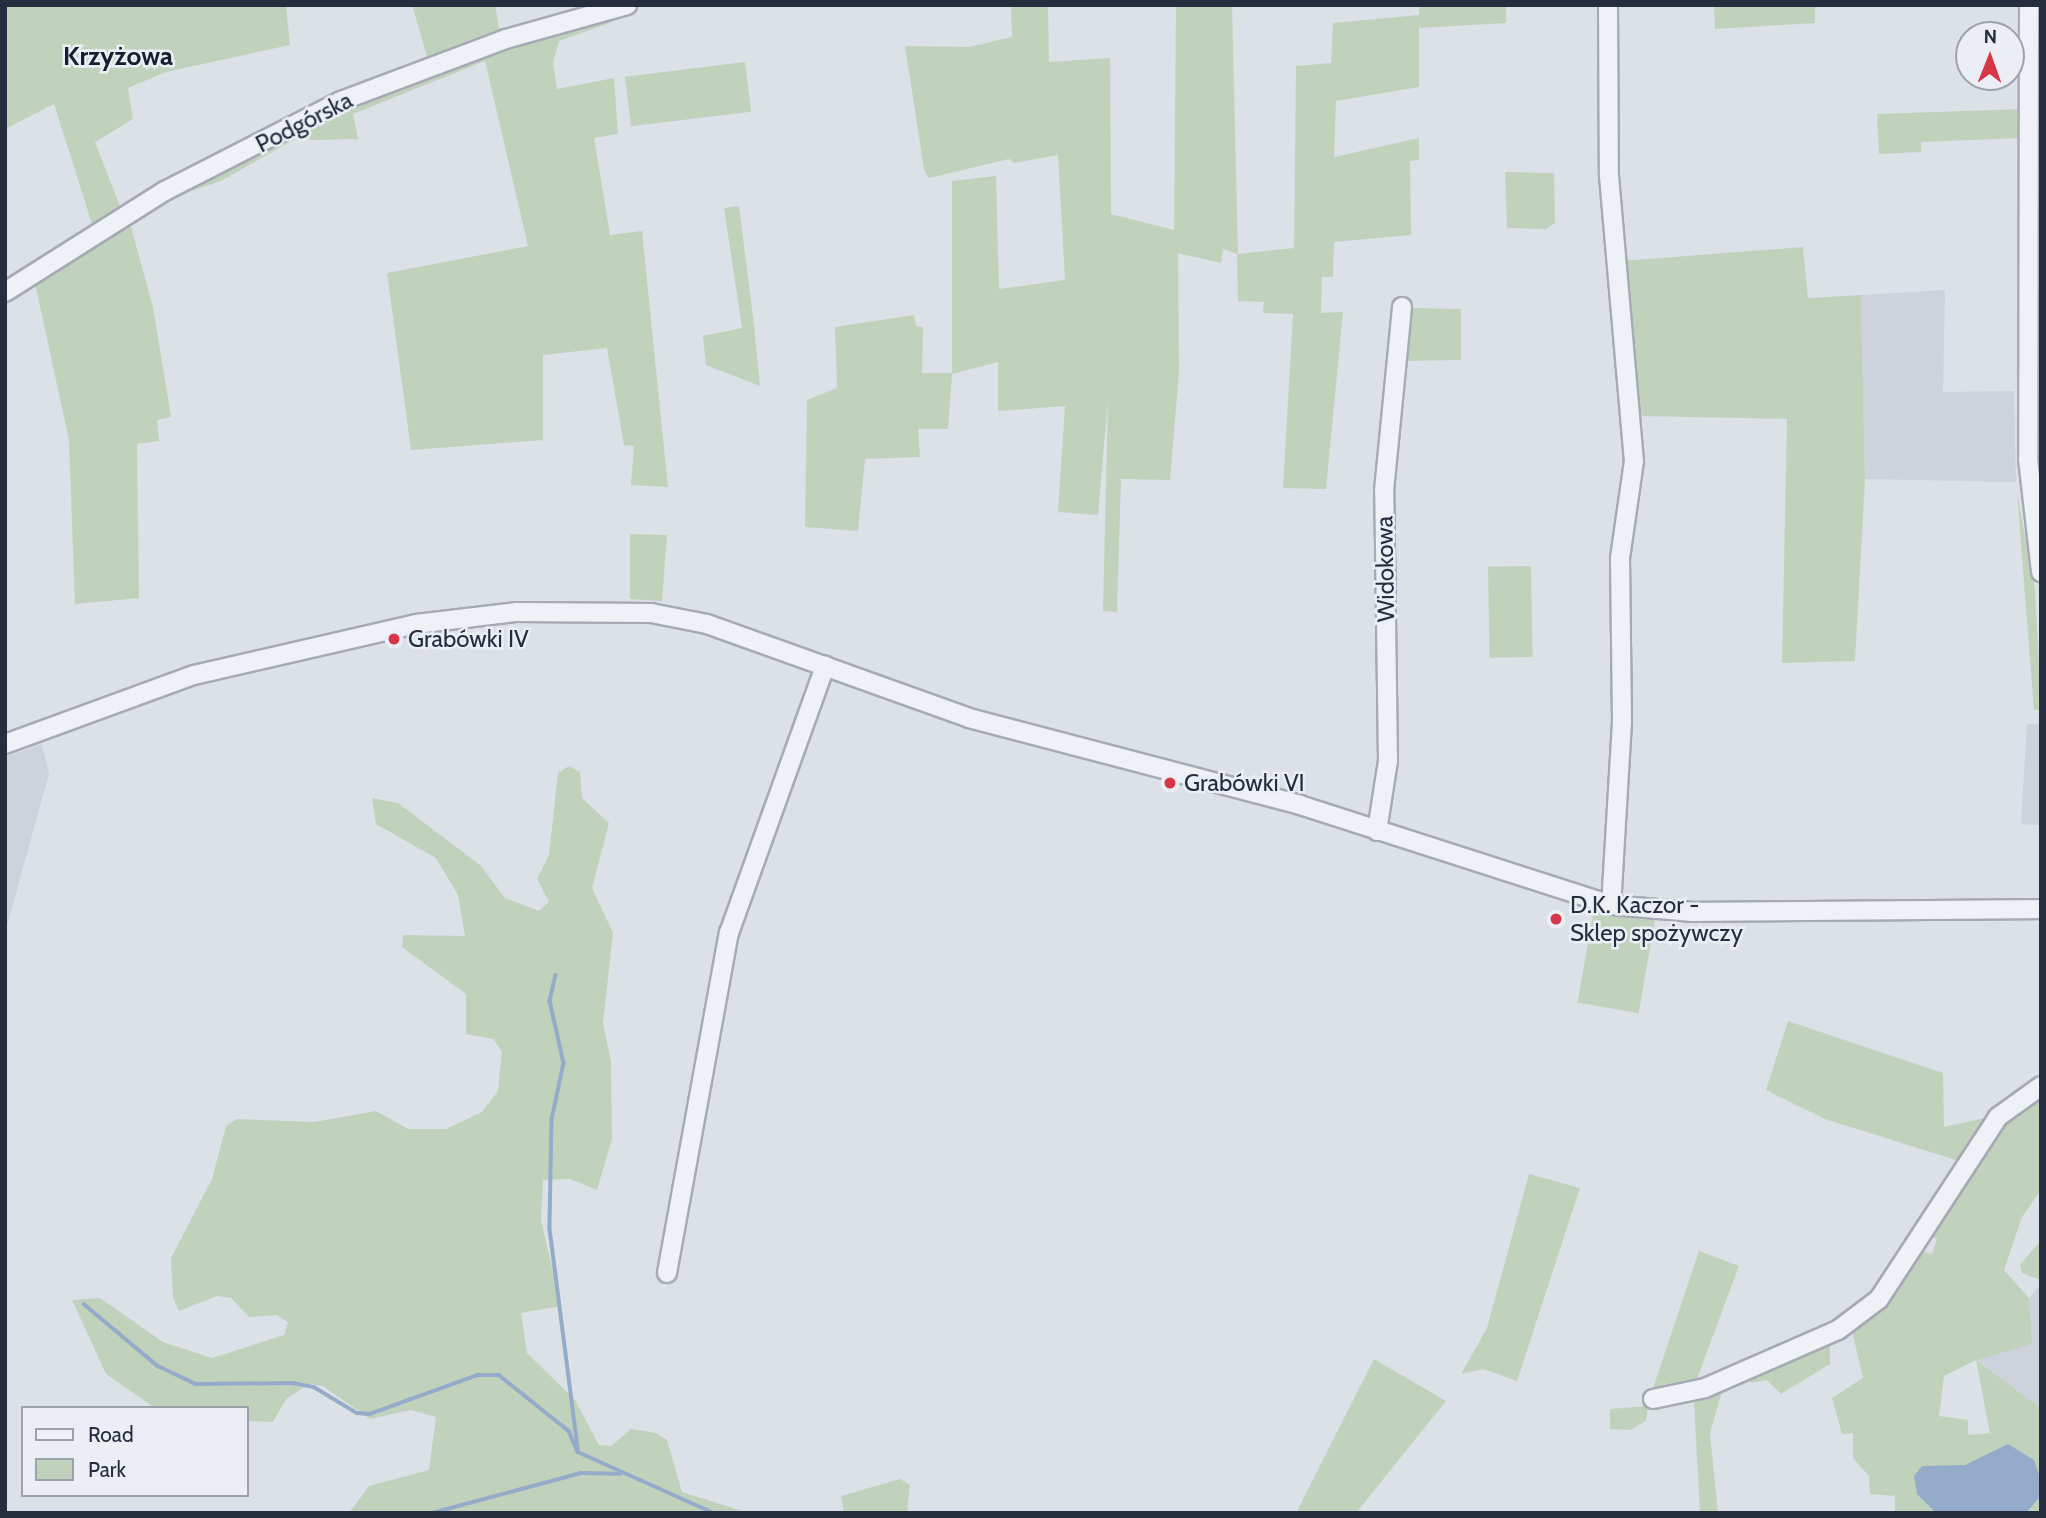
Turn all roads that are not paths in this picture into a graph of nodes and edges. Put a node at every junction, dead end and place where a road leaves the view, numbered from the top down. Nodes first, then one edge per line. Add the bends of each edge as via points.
1 (627, 5) edge
2 (1608, 5) edge
3 (2029, 5) edge
4 (5, 292) edge
5 (1402, 307) dead end
6 (2041, 572) edge
7 (825, 666) junction
8 (5, 744) edge
9 (1377, 831) junction
10 (1611, 905) junction
11 (2041, 909) edge
12 (2041, 1086) edge
13 (667, 1273) dead end
14 (1653, 1399) dead end

1 - 4 street, Podgórska via 506,39 341,101 165,191
2 - 10 street via 1609,176 1634,461 1620,558 1622,722
3 - 6 street via 2028,446
5 - 9 street, Widokowa via 1384,491 1388,761
7 - 8 street via 665,615 486,614 217,669
7 - 9 street via 969,718 1281,799
7 - 13 street via 729,933
9 - 10 street
10 - 11 street via 1693,912
12 - 14 street via 1998,1117 1879,1299 1826,1335 1705,1388

